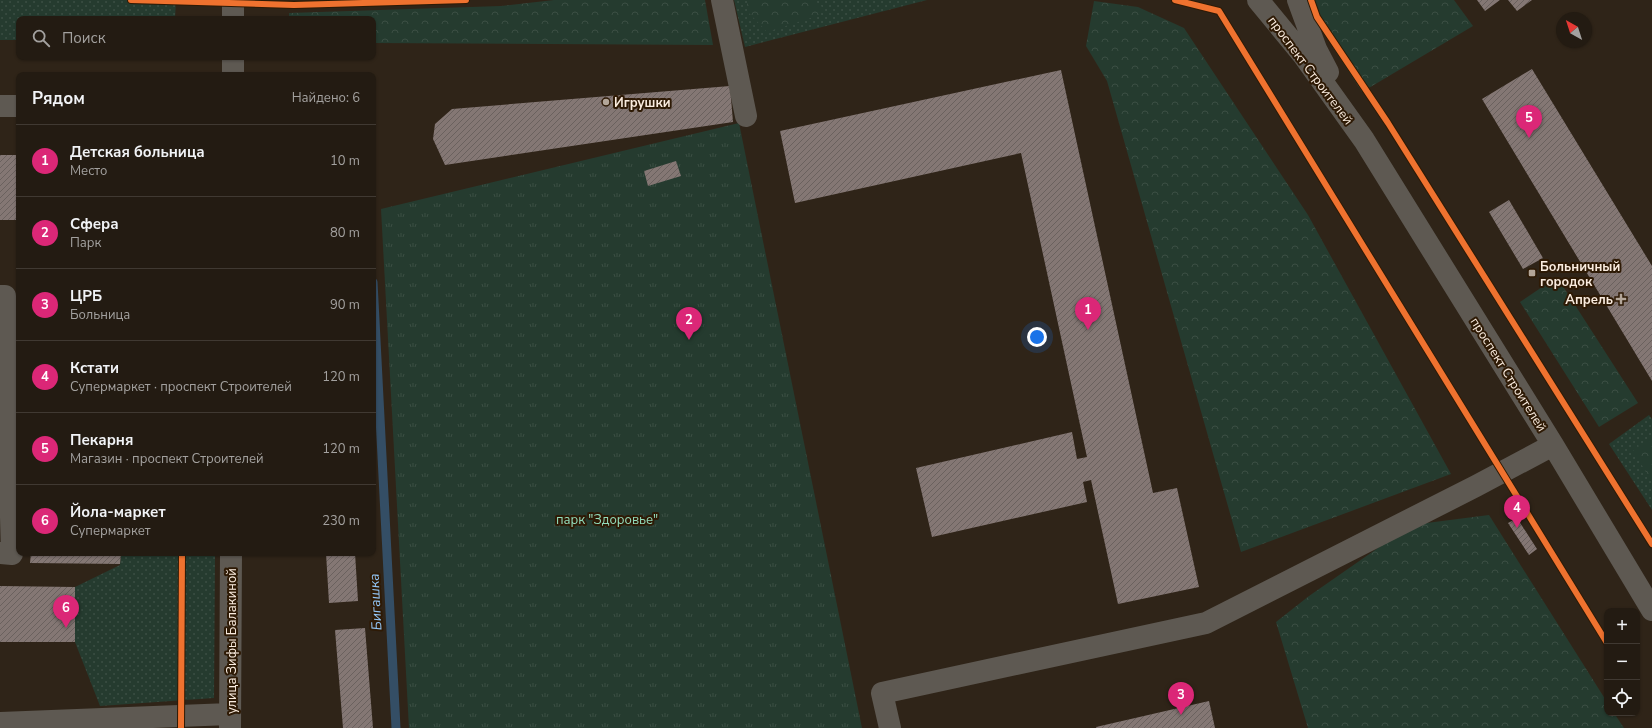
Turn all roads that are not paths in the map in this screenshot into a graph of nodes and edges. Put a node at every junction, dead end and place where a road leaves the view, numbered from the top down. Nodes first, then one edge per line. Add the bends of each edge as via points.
1 (233, 0) edge
2 (722, 0) edge
3 (1258, 0) edge
4 (1298, 0) edge
5 (233, 16) edge
6 (233, 60) edge
7 (233, 72) edge
8 (0, 106) edge
9 (16, 106) edge
10 (746, 116) dead end
11 (1364, 140) junction
12 (0, 296) edge
13 (1553, 445) junction
14 (0, 554) edge
15 (231, 556) edge
16 (1652, 610) edge
17 (230, 721) edge
18 (0, 723) edge
19 (890, 728) edge

1 - 5 street
2 - 10 street
3 - 11 street, проспект Строителей via 1304,56
4 - 11 street, проспект Строителей via 1316,49
6 - 7 street
8 - 9 street
11 - 13 street, проспект Строителей
12 - 14 street via 5,296 12,554
13 - 16 street, проспект Строителей
13 - 19 street via 1206,623 882,693
15 - 17 street, улица Зифы Балакиной
17 - 18 street

